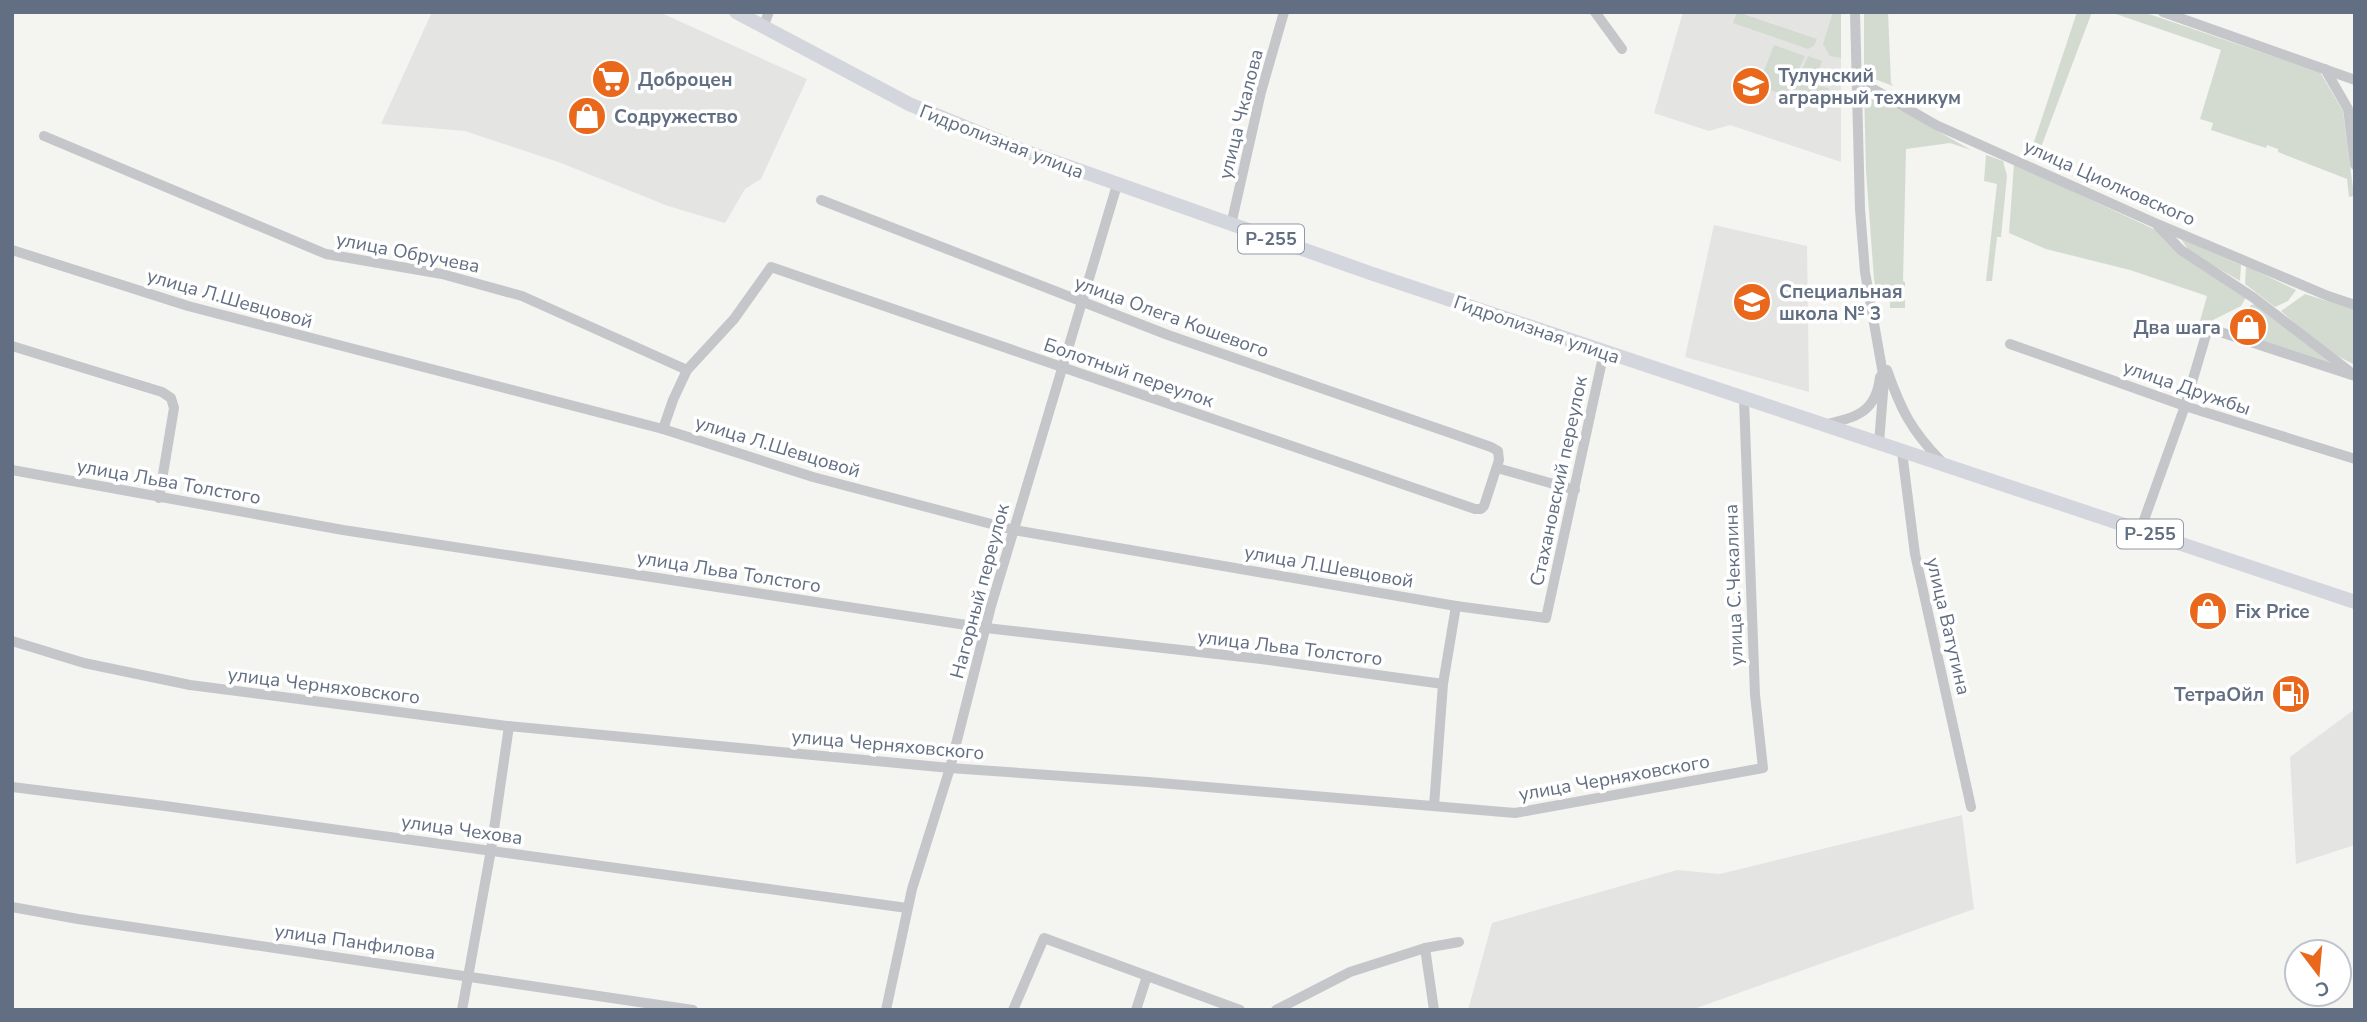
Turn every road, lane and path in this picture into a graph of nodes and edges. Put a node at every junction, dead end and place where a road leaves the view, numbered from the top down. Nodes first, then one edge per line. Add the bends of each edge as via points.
1 (736, 12) edge
2 (769, 12) edge
3 (1284, 12) edge
4 (1595, 12) edge
5 (1855, 12) edge
6 (2163, 12) edge
7 (763, 27) junction
8 (1622, 49) dead end
9 (2325, 69) junction
10 (1856, 79) junction
11 (2355, 80) edge
12 (2355, 100) edge
13 (2348, 109) junction
14 (44, 136) dead end
15 (2355, 165) edge
16 (1117, 184) junction
17 (821, 200) dead end
18 (2155, 223) junction
19 (1231, 225) junction
20 (12, 250) edge
21 (1081, 302) junction
22 (2355, 305) edge
23 (1878, 344) junction
24 (2010, 344) dead end
25 (12, 346) edge
26 (1604, 352) junction
27 (1882, 366) junction
28 (1061, 367) junction
29 (687, 370) junction
30 (2355, 376) edge
31 (1744, 399) junction
32 (2185, 406) junction
33 (1823, 425) junction
34 (663, 429) junction
35 (1879, 443) junction
36 (1902, 452) junction
37 (2355, 460) edge
38 (1946, 467) junction
39 (1497, 468) junction
40 (12, 470) edge
41 (1575, 489) junction
42 (159, 498) junction
43 (1014, 530) junction
44 (2140, 531) junction
45 (2355, 602) edge
46 (1456, 606) junction
47 (1546, 618) joint
48 (986, 628) junction
49 (12, 641) edge
50 (1443, 684) junction
51 (509, 726) junction
52 (950, 768) junction
53 (1763, 768) joint
54 (12, 787) edge
55 (1434, 806) junction
56 (1971, 807) dead end
57 (491, 850) junction
58 (12, 907) edge
59 (907, 908) junction
60 (1459, 942) dead end
61 (1425, 948) junction
62 (469, 975) junction
63 (1147, 976) junction
64 (462, 1010) edge
65 (693, 1010) edge
66 (886, 1010) edge
67 (1013, 1010) edge
68 (1136, 1010) edge
69 (1240, 1010) edge
70 (1276, 1010) edge
71 (1434, 1010) edge

1 - 7 highway, Гидролизная улица / Р-255
2 - 7 street
3 - 19 street, улица Чкалова
4 - 8 street
5 - 10 street
6 - 9 street
7 - 16 highway, Гидролизная улица / Р-255 via 909,104
9 - 11 street
9 - 13 street
10 - 18 street, улица Циолковского via 1936,125
10 - 23 street via 1864,260
12 - 13 street
13 - 15 street
14 - 29 street, улица Обручева via 326,254 442,275 522,296
16 - 19 highway, Гидролизная улица / Р-255
16 - 21 street, Нагорный переулок
17 - 21 street, улица Олега Кошевого
18 - 22 street, улица Циолковского
18 - 30 street via 2180,250 2255,298
19 - 26 highway, Гидролизная улица / Р-255
20 - 34 street, улица Л.Шевцовой via 188,306
21 - 28 street, Нагорный переулок
21 - 39 street, улица Олега Кошевого via 1491,446 1499,455
23 - 27 street
23 - 38 street via 1905,415
24 - 32 street, улица Дружбы
25 - 42 street via 171,398 174,408
26 - 31 highway, Гидролизная улица / Р-255
26 - 41 street, Стахановский переулок
27 - 33 street via 1870,407 1852,418
27 - 35 street via 1885,390
28 - 29 street, Болотный переулок via 771,267 734,319
28 - 39 street, Болотный переулок via 1475,509 1484,506
28 - 43 street, Нагорный переулок
29 - 34 street
30 - 32 street via 2208,328
31 - 33 highway, Гидролизная улица / Р-255
31 - 53 street, улица С.Чекалина via 1755,682
32 - 37 street, улица Дружбы
32 - 44 street
33 - 35 highway, Гидролизная улица / Р-255
34 - 43 street, улица Л.Шевцовой via 813,477
35 - 36 highway, Гидролизная улица / Р-255
36 - 38 highway, Гидролизная улица / Р-255
36 - 56 street, улица Ватутина via 1915,554
38 - 44 highway, Гидролизная улица / Р-255
39 - 41 street
40 - 42 street, улица Льва Толстого
41 - 47 street, Стахановский переулок
42 - 48 street, улица Льва Толстого
43 - 46 street, улица Л.Шевцовой
43 - 48 street, Нагорный переулок
44 - 45 highway, Гидролизная улица / Р-255
46 - 47 street, улица Л.Шевцовой
46 - 50 street
48 - 50 street, улица Льва Толстого
48 - 52 street, Нагорный переулок
49 - 51 street, улица Черняховского via 84,663 190,685
50 - 55 street
51 - 52 street, улица Черняховского
51 - 57 street
52 - 55 street, улица Черняховского
52 - 59 street, Нагорный переулок
53 - 55 street, улица Черняховского via 1515,813
54 - 57 street, улица Чехова
57 - 59 street, улица Чехова
57 - 62 street
58 - 62 street, улица Панфилова
59 - 66 street, Нагорный переулок
60 - 61 street
61 - 70 street via 1350,972
61 - 71 street
62 - 64 street
62 - 65 street, улица Панфилова
63 - 67 street via 1044,938
63 - 68 street
63 - 69 street

